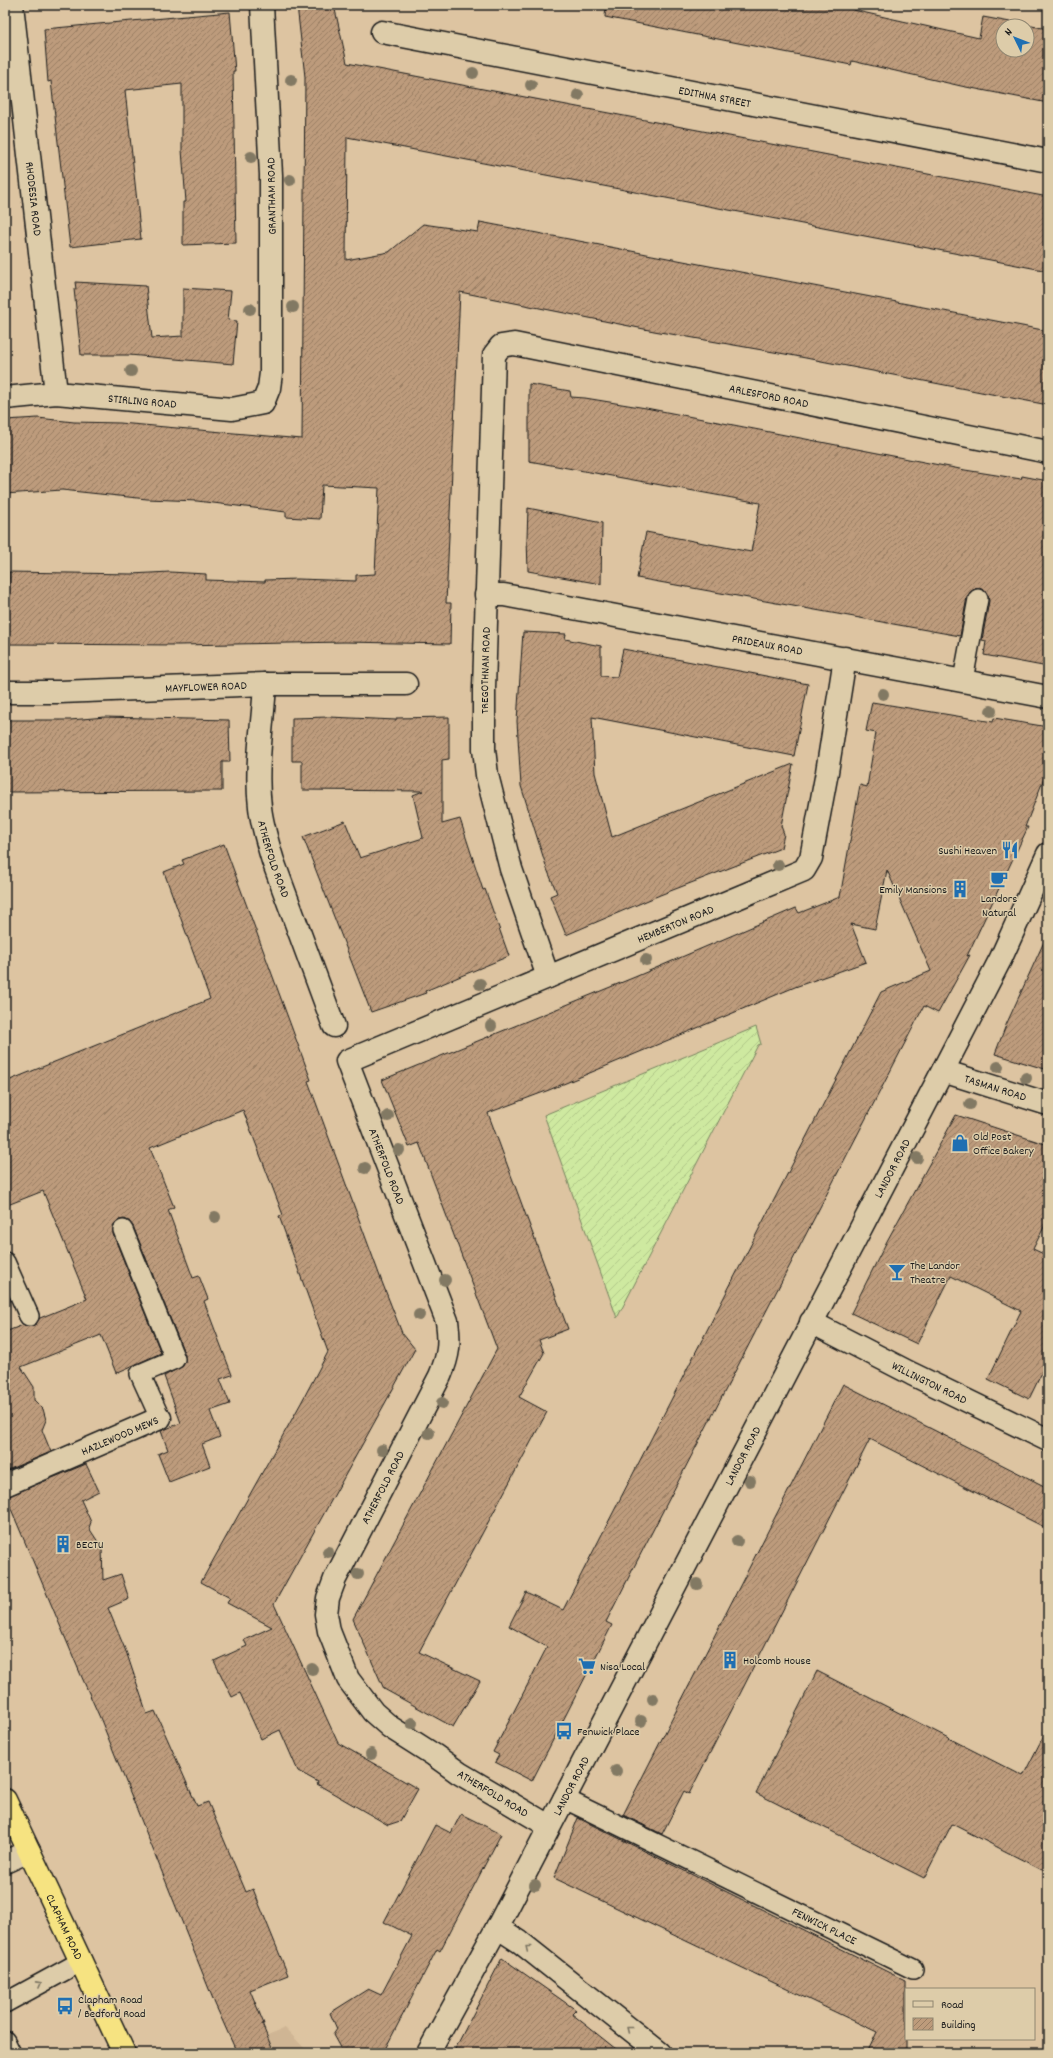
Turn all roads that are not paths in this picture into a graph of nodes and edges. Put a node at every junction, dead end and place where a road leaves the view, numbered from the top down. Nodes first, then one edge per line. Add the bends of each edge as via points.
1 (12, 5) edge
2 (262, 5) edge
3 (382, 32) dead end
4 (1048, 161) edge
5 (494, 355) joint
6 (269, 388) joint
7 (56, 393) junction
8 (5, 398) edge
9 (1048, 452) edge
10 (486, 594) junction
11 (978, 599) dead end
12 (845, 658) junction
13 (963, 680) junction
14 (265, 684) junction
15 (406, 684) dead end
16 (5, 692) edge
17 (1048, 697) edge
18 (1048, 854) edge
19 (548, 977) junction
20 (334, 1026) dead end
21 (347, 1061) joint
22 (943, 1071) junction
23 (1048, 1104) edge
24 (123, 1230) dead end
25 (5, 1262) edge
26 (29, 1316) dead end
27 (811, 1322) junction
28 (160, 1418) joint
29 (1048, 1440) edge
30 (5, 1485) edge
31 (563, 1798) junction
32 (5, 1800) edge
33 (549, 1826) junction
34 (29, 1851) junction
35 (5, 1862) edge
36 (497, 1927) junction
37 (82, 1961) junction
38 (913, 1969) dead end
39 (5, 2003) edge
40 (5, 2041) edge
41 (11, 2053) edge
42 (124, 2053) edge
43 (428, 2053) edge
44 (660, 2053) edge

1 - 7 street, RHODESIA ROAD
2 - 6 street, GRANTHAM ROAD via 272,175
3 - 4 street, EDITHNA STREET
5 - 9 street, ARLESFORD ROAD via 502,346 514,344
5 - 10 street, TREGOTHNAN ROAD
6 - 7 street, STIRLING ROAD via 263,403 232,408
7 - 8 street, STIRLING ROAD
10 - 12 street, PRIDEAUX ROAD via 504,595
10 - 19 street, TREGOTHNAN ROAD via 484,724 487,775 511,869
11 - 13 lane
12 - 13 street, PRIDEAUX ROAD
12 - 19 street, HEMBERTON ROAD via 811,858 804,870
13 - 17 street, PRIDEAUX ROAD
14 - 15 street, MAYFLOWER ROAD
14 - 16 street, MAYFLOWER ROAD
14 - 20 street, ATHERFOLD ROAD via 259,782 264,828 273,862
18 - 22 street, LANDOR ROAD via 1001,958
19 - 21 street, HEMBERTON ROAD
21 - 33 street, ATHERFOLD ROAD via 447,1321 450,1339 448,1358 440,1376 335,1579 328,1598 326,1614 329,1631 348,1679 368,1707 390,1727 459,1773
22 - 23 street, TASMAN ROAD
22 - 27 street, LANDOR ROAD
24 - 28 lane, HAZLEWOOD MEWS via 175,1359 140,1374
25 - 26 lane
27 - 29 street, WILLINGTON ROAD
27 - 31 street, LANDOR ROAD
28 - 30 street, HAZLEWOOD MEWS
31 - 33 street, LANDOR ROAD
31 - 38 lane, FENWICK PLACE
32 - 34 highway, CLAPHAM ROAD
33 - 36 street, LANDOR ROAD
34 - 35 street
34 - 37 highway, CLAPHAM ROAD
36 - 43 street, LANDOR ROAD
44 -> 36 street via 520,1942
39 -> 37 lane
37 - 42 highway, CLAPHAM ROAD
40 - 41 lane

